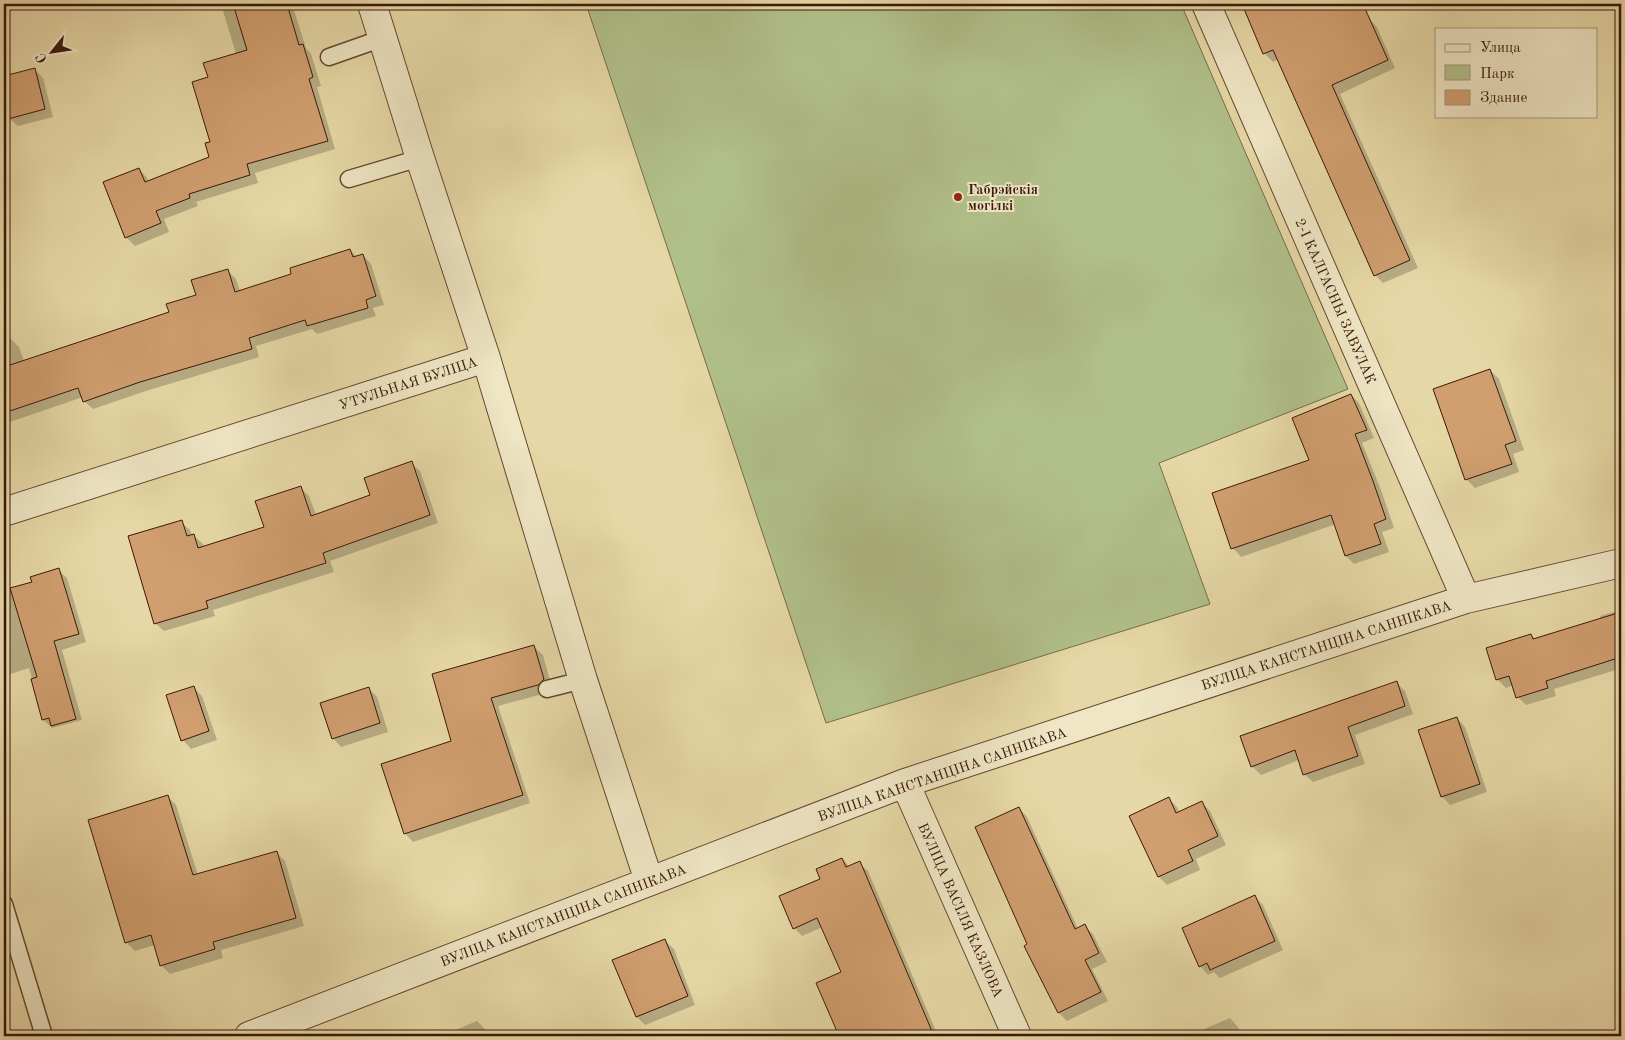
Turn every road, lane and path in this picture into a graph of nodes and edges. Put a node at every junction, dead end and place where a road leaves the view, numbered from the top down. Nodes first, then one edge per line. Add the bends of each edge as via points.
1 (372, 4) edge
2 (1206, 4) edge
3 (383, 38) junction
4 (329, 57) dead end
5 (420, 158) junction
6 (349, 179) dead end
7 (486, 358) junction
8 (4, 512) edge
9 (1621, 563) edge
10 (1466, 599) junction
11 (583, 680) junction
12 (548, 689) dead end
13 (905, 784) junction
14 (649, 882) junction
15 (4, 904) edge
16 (44, 1036) edge
17 (248, 1036) edge
18 (1017, 1036) edge

1 - 3 street, УТУЛЬНАЯ ВУЛІЦА
2 - 10 street, 2-І КАЛГАСНЫ ЗАВУЛАК
3 - 4 lane
3 - 5 street, УТУЛЬНАЯ ВУЛІЦА
5 - 6 lane
5 - 7 street, УТУЛЬНАЯ ВУЛІЦА
7 - 8 street, УТУЛЬНАЯ ВУЛІЦА
7 - 11 street
9 - 10 street, ВУЛІЦА КАНСТАНЦІНА САННІКАВА
10 - 13 street, ВУЛІЦА КАНСТАНЦІНА САННІКАВА
11 - 12 lane
11 - 14 street
13 - 14 street, ВУЛІЦА КАНСТАНЦІНА САННІКАВА
13 - 18 street, ВУЛІЦА ВАСІЛЯ КАЗЛОВА
14 - 17 street, ВУЛІЦА КАНСТАНЦІНА САННІКАВА
15 - 16 lane

